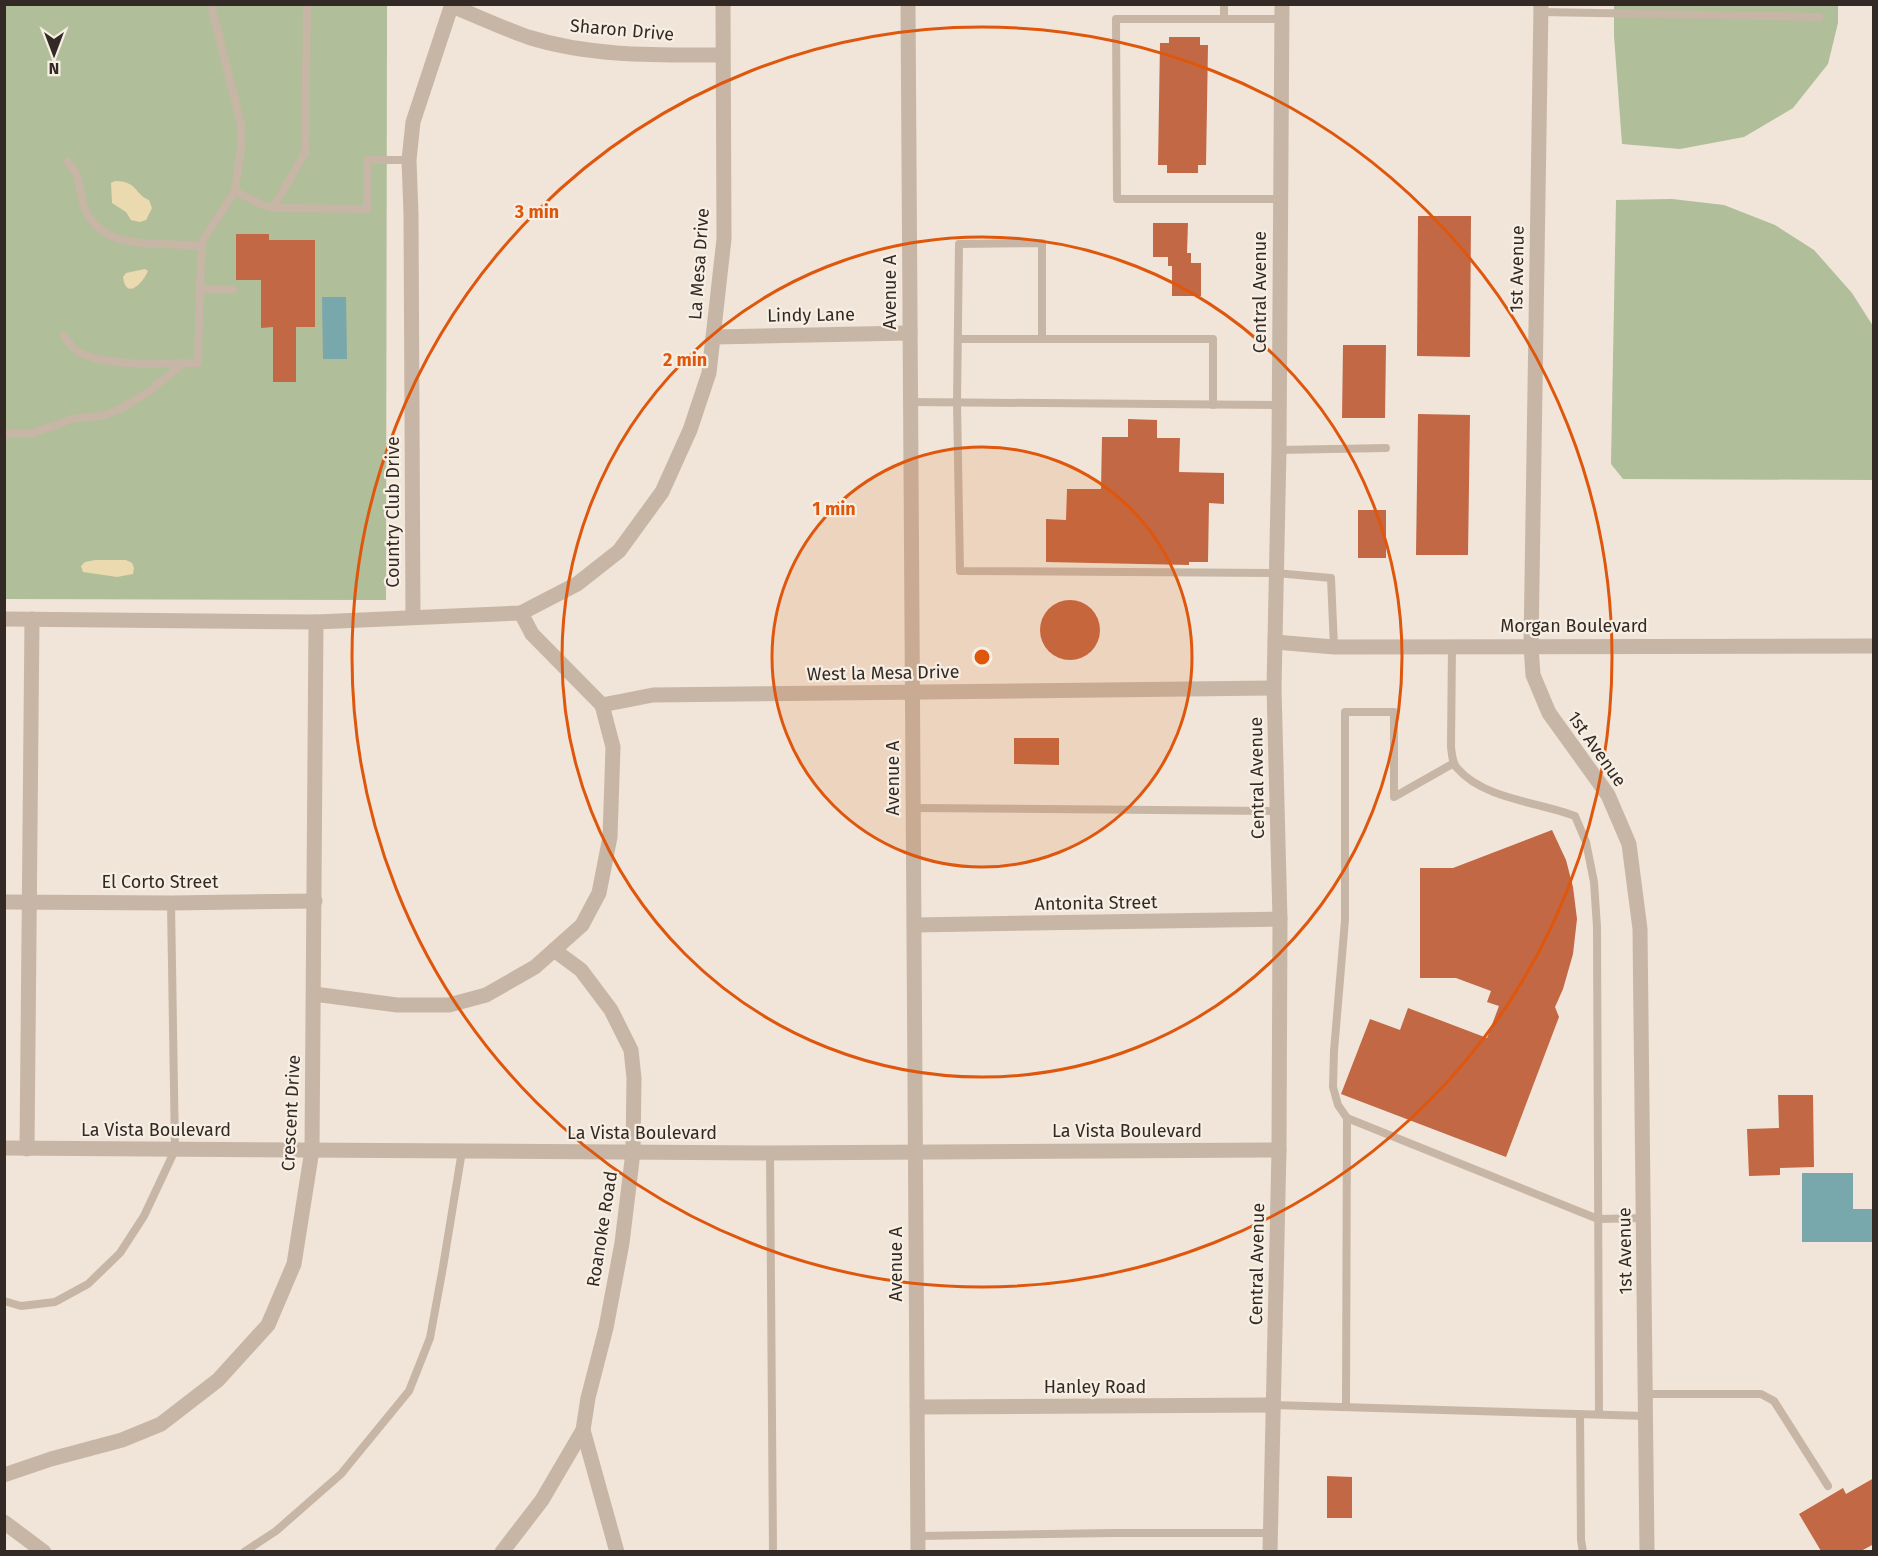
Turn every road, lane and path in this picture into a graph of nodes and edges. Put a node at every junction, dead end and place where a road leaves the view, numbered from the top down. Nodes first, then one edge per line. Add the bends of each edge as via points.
1 (211, 4) edge
2 (307, 4) edge
3 (723, 4) edge
4 (908, 4) edge
5 (1224, 4) edge
6 (452, 5) edge
7 (1541, 8) edge
8 (1281, 12) edge
9 (1819, 17) dead end
10 (1224, 19) junction
11 (723, 55) junction
12 (409, 160) junction
13 (68, 162) dead end
14 (235, 191) junction
15 (1280, 199) junction
16 (273, 208) junction
17 (201, 246) junction
18 (200, 289) junction
19 (233, 290) dead end
20 (910, 333) junction
21 (63, 335) dead end
22 (713, 337) junction
23 (958, 339) junction
24 (1042, 339) junction
25 (184, 363) junction
26 (910, 402) junction
27 (957, 402) junction
28 (1213, 405) junction
29 (1279, 405) junction
30 (4, 434) edge
31 (1386, 448) dead end
32 (1279, 450) junction
33 (1276, 573) junction
34 (521, 613) junction
35 (413, 617) junction
36 (4, 619) edge
37 (32, 619) junction
38 (316, 622) junction
39 (1275, 642) junction
40 (1452, 646) junction
41 (1531, 646) junction
42 (1874, 646) edge
43 (1334, 647) junction
44 (1274, 688) junction
45 (912, 692) junction
46 (602, 705) junction
47 (1454, 763) junction
48 (913, 808) junction
49 (1277, 811) junction
50 (315, 901) junction
51 (4, 902) edge
52 (29, 902) junction
53 (171, 903) junction
54 (1280, 920) junction
55 (914, 925) junction
56 (554, 950) junction
57 (314, 994) junction
58 (1347, 1118) junction
59 (4, 1148) edge
60 (27, 1149) junction
61 (175, 1150) junction
62 (312, 1150) junction
63 (1278, 1150) junction
64 (462, 1151) junction
65 (633, 1152) junction
66 (915, 1152) junction
67 (770, 1153) junction
68 (1598, 1218) junction
69 (1644, 1218) junction
70 (4, 1301) edge
71 (1646, 1394) junction
72 (1274, 1405) junction
73 (917, 1407) junction
74 (1346, 1407) junction
75 (1580, 1414) junction
76 (1599, 1414) junction
77 (1646, 1416) junction
78 (583, 1430) junction
79 (4, 1474) edge
80 (1828, 1486) dead end
81 (4, 1521) edge
82 (1270, 1533) junction
83 (918, 1544) edge
84 (44, 1551) edge
85 (244, 1551) edge
86 (502, 1551) edge
87 (617, 1551) edge
88 (773, 1551) edge
89 (1270, 1551) edge
90 (1583, 1551) edge
91 (1647, 1551) edge

1 - 14 lane via 241,124 242,148
2 - 16 lane via 304,153
3 - 11 street, La Mesa Drive
4 - 20 street, Avenue A
5 - 10 lane
6 - 11 street, Sharon Drive via 528,37 582,50
6 - 12 street, Country Club Drive via 413,122
7 - 9 lane
7 - 41 street, 1st Avenue
8 - 10 lane
8 - 15 street, Central Avenue
10 - 15 lane via 1116,19 1118,199
11 - 22 street, La Mesa Drive via 724,239
12 - 16 lane via 367,160 367,209
12 - 35 street, Country Club Drive
13 - 17 lane via 78,177 86,211 112,236 163,245
14 - 16 lane
14 - 17 lane
15 - 29 street, Central Avenue
17 - 18 lane
18 - 19 lane
18 - 25 lane via 198,363
20 - 22 street, Lindy Lane
20 - 26 street, Avenue A
21 - 25 lane via 78,351 93,357 120,362
22 - 34 street, La Mesa Drive via 709,373 690,430 662,492 619,551 577,584
23 - 24 lane
23 - 24 lane via 959,244 1042,243
23 - 27 lane
24 - 28 lane via 1213,339
25 - 30 lane via 118,410 72,419 33,433
26 - 27 lane
26 - 45 street, Avenue A
27 - 28 lane
27 - 33 lane via 960,571
28 - 29 lane
29 - 32 street, Central Avenue
31 - 32 lane
32 - 33 street, Central Avenue
33 - 39 street, Central Avenue
33 - 43 lane via 1331,578
34 - 35 street
34 - 46 street via 532,634
35 - 38 street
36 - 37 street
37 - 38 street
37 - 52 street
38 - 50 street, Crescent Drive
39 - 43 street, Morgan Boulevard
39 - 44 street, Central Avenue
40 - 41 street, Morgan Boulevard
40 - 43 street, Morgan Boulevard
40 - 47 lane
41 - 42 street, Morgan Boulevard
41 - 69 street, 1st Avenue via 1533,675 1549,713 1608,795 1629,844 1640,929
44 - 45 street, West la Mesa Drive
44 - 49 street, Central Avenue
45 - 46 street, West la Mesa Drive via 653,695
45 - 48 street, Avenue A
46 - 56 street via 613,747 610,837 598,893 582,925
47 - 58 lane via 1394,797 1394,712 1345,712 1345,920 1333,1087
47 - 68 lane via 1484,789 1575,816 1586,842 1597,927
48 - 49 lane
48 - 55 street, Avenue A
49 - 54 street, Central Avenue
50 - 53 street, El Corto Street
50 - 57 street, Crescent Drive
51 - 52 street, El Corto Street
52 - 53 street, El Corto Street
52 - 60 street
53 - 61 lane
54 - 55 street, Antonita Street
54 - 63 street, Central Avenue
55 - 66 street, Avenue A
56 - 57 street via 536,967 486,995 449,1005 397,1005
56 - 65 street, Roanoke Road via 587,978 611,1010 631,1050
57 - 62 street, Crescent Drive
58 - 68 lane
58 - 74 lane
59 - 60 street, La Vista Boulevard
60 - 61 street, La Vista Boulevard
61 - 62 street, La Vista Boulevard
61 - 70 lane via 144,1216 120,1252 88,1284 55,1302 21,1306
62 - 64 street, La Vista Boulevard
62 - 79 street, Crescent Drive via 294,1264 268,1325 218,1380 161,1424 122,1440
63 - 66 street, La Vista Boulevard
63 - 72 street, Central Avenue
64 - 65 street, La Vista Boulevard
64 - 85 lane via 430,1338 409,1391 341,1474 276,1531
65 - 67 street, La Vista Boulevard
65 - 78 street, Roanoke Road via 622,1243
66 - 67 street, La Vista Boulevard
66 - 73 street, Avenue A
67 - 88 lane
68 - 69 lane
68 - 76 lane
69 - 71 street, 1st Avenue
71 - 77 street, 1st Avenue
71 - 80 lane via 1761,1394 1774,1401
72 - 73 street, Hanley Road
72 - 74 lane
72 - 82 street, Central Avenue
73 - 83 street, Avenue A
74 - 75 lane
75 - 76 lane
75 - 90 lane
76 - 77 lane
77 - 91 street, 1st Avenue
78 - 86 street, Roanoke Road via 542,1500
78 - 87 street, Roanoke Road
81 - 84 street
82 - 83 lane via 1113,1533
82 - 89 street, Central Avenue

